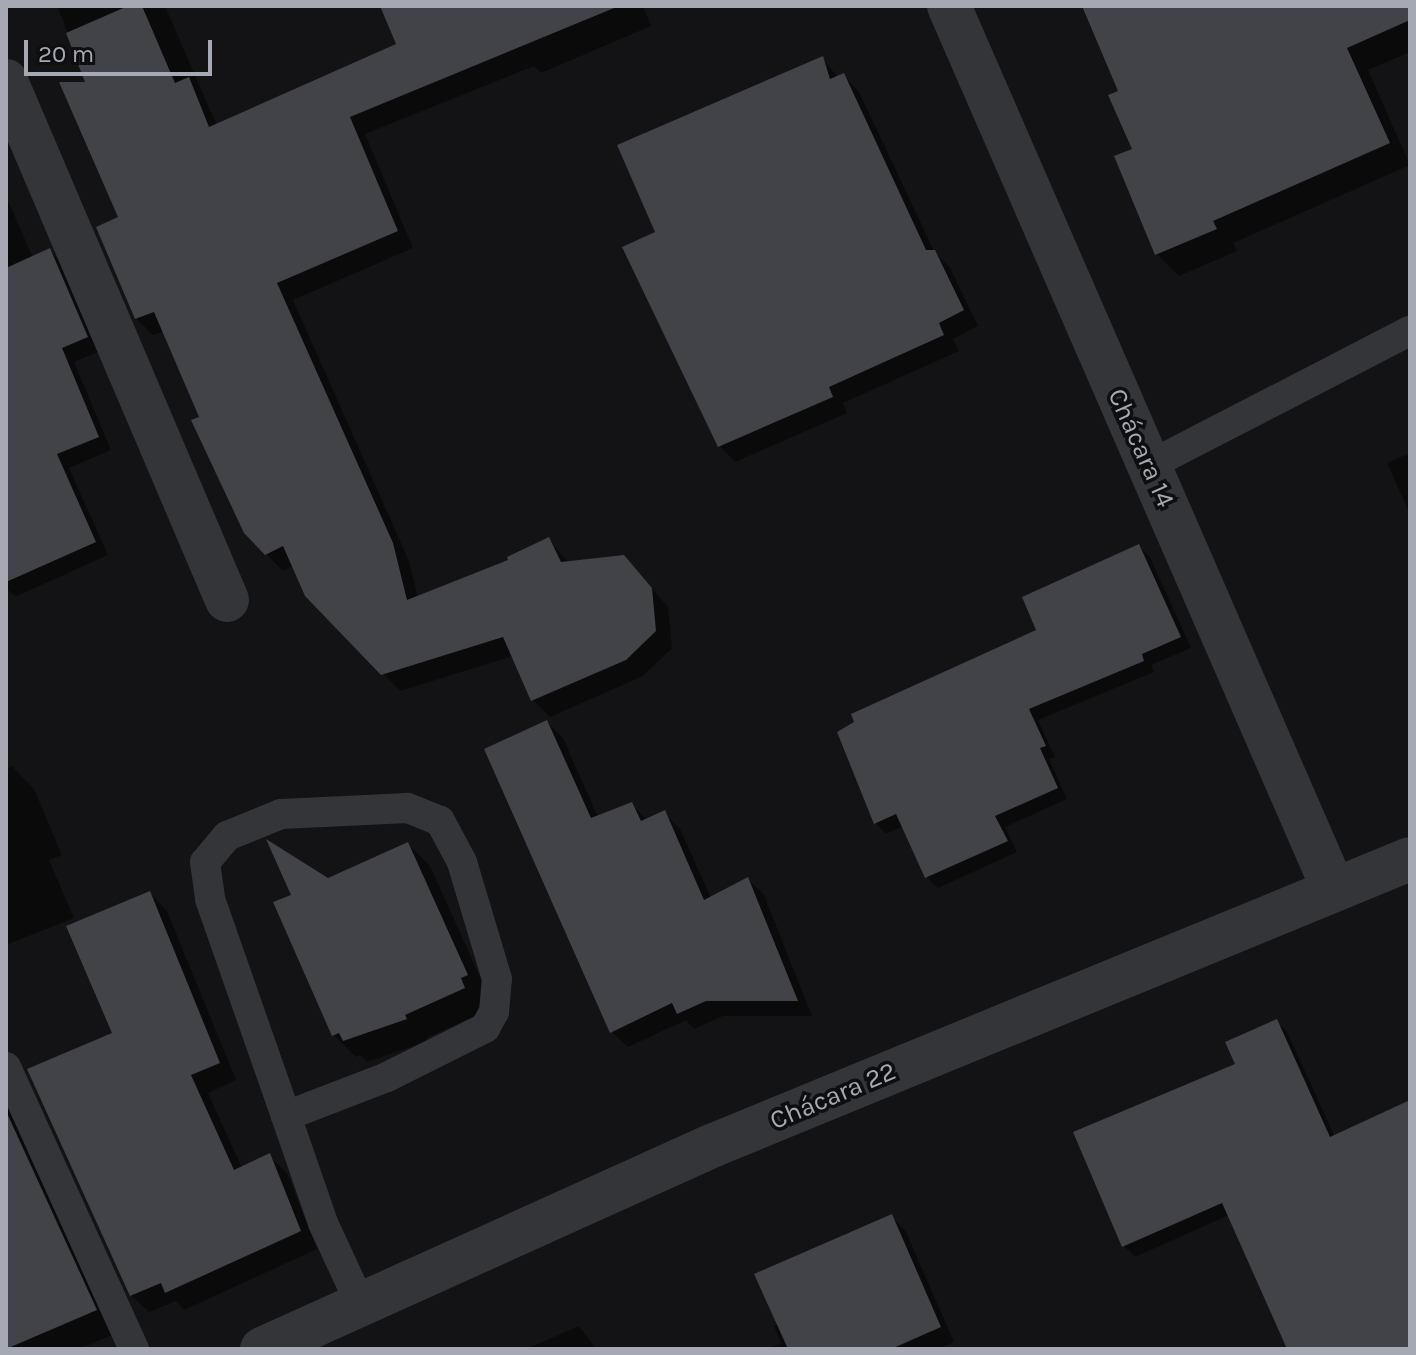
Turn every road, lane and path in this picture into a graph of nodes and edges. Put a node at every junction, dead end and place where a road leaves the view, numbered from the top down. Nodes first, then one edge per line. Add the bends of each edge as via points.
1 (949, 6) edge
2 (6, 81) edge
3 (1410, 331) edge
4 (1148, 466) junction
5 (227, 600) dead end
6 (1410, 859) edge
7 (1334, 890) junction
8 (6, 1067) edge
9 (286, 1116) junction
10 (360, 1303) junction
11 (134, 1349) edge
12 (262, 1349) edge

1 - 4 street, Chácara 14
2 - 5 street
3 - 4 lane
4 - 7 street, Chácara 14
6 - 7 street, Chácara 22
7 - 10 street, Chácara 22 via 714,1145
8 - 11 lane
9 - 9 lane via 210,899 205,862 227,836 281,814 408,808 440,821 462,862 497,979 494,1012 485,1028 387,1077
9 - 10 lane via 323,1223
10 - 12 street, Chácara 22

